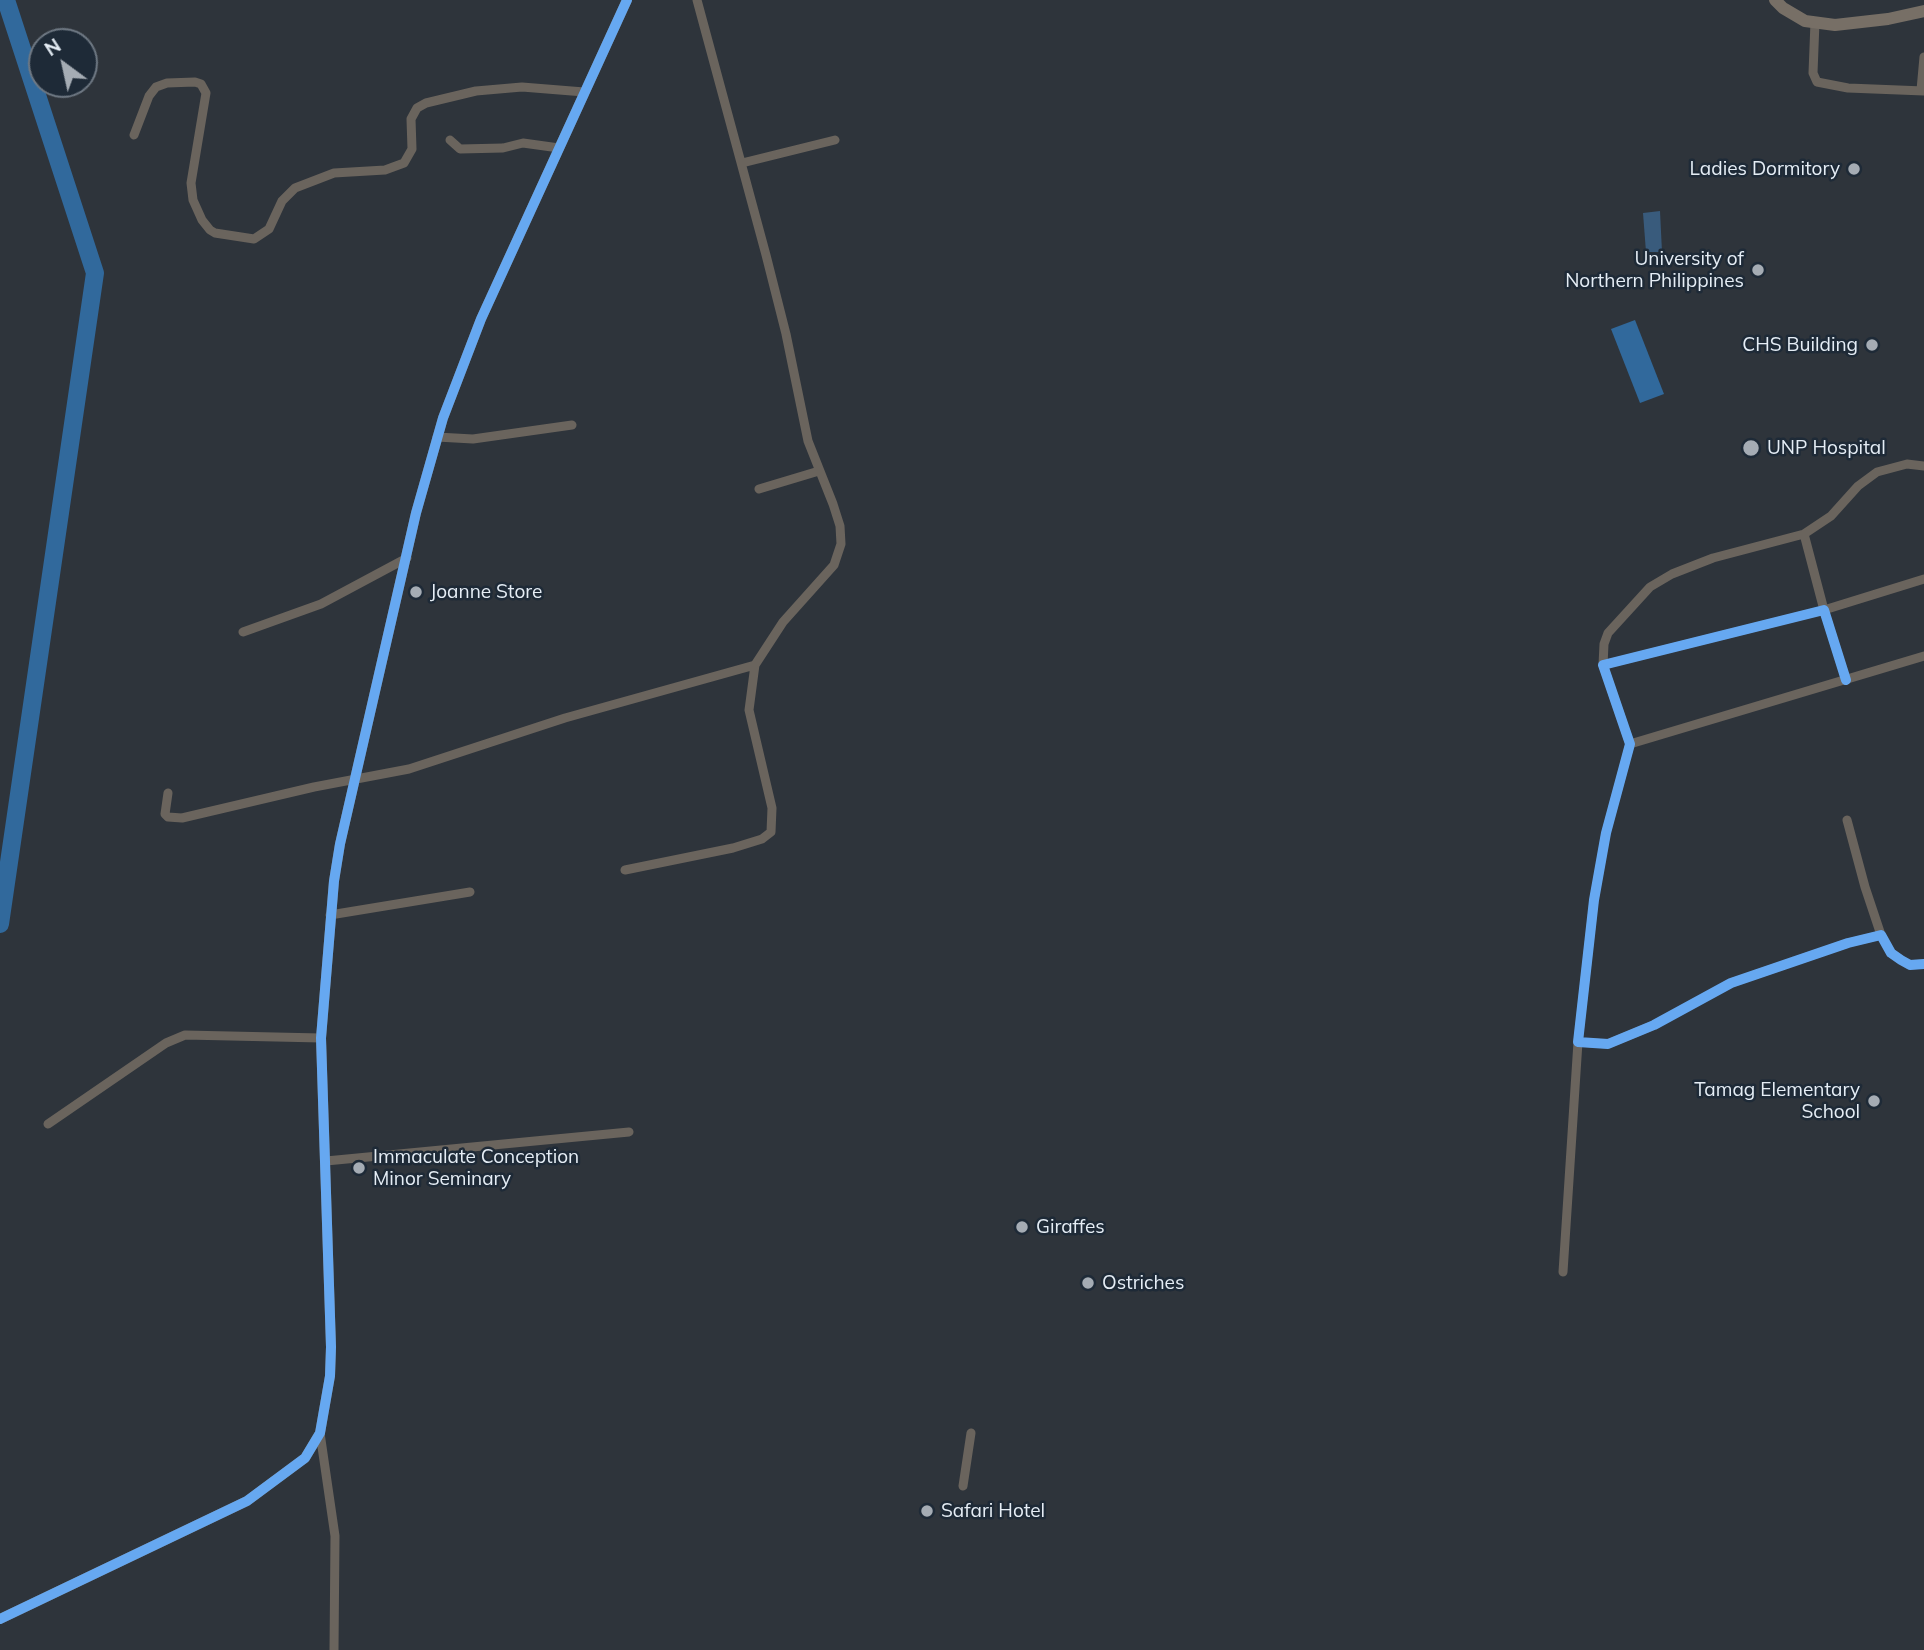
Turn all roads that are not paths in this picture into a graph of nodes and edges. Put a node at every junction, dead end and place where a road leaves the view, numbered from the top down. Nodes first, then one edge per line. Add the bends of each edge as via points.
1 (628, 0) edge
2 (697, 0) edge
3 (1775, 0) edge
4 (1924, 11) edge
5 (1815, 22) junction
6 (1924, 57) edge
7 (1922, 90) edge
8 (584, 92) junction
9 (134, 135) dead end
10 (450, 140) dead end
11 (835, 140) dead end
12 (559, 148) junction
13 (742, 163) junction
14 (572, 425) dead end
15 (436, 437) junction
16 (1924, 466) edge
17 (819, 471) junction
18 (759, 489) dead end
19 (1804, 534) junction
20 (407, 558) junction
21 (1924, 579) edge
22 (1824, 610) junction
23 (243, 632) dead end
24 (1924, 656) edge
25 (755, 665) junction
26 (1603, 665) junction
27 (1846, 680) junction
28 (1630, 744) junction
29 (356, 780) junction
30 (168, 793) dead end
31 (1847, 820) dead end
32 (625, 870) dead end
33 (470, 891) dead end
34 (330, 915) junction
35 (1881, 935) junction
36 (1924, 964) edge
37 (321, 1038) junction
38 (1578, 1042) junction
39 (48, 1124) dead end
40 (629, 1132) dead end
41 (326, 1161) junction
42 (1563, 1272) dead end
43 (320, 1433) junction
44 (971, 1433) dead end
45 (963, 1486) dead end
46 (0, 1619) edge
47 (334, 1650) edge

1 - 8 street
2 - 13 street
3 - 5 main road via 1805,21
4 - 5 main road via 1835,25
5 - 7 street via 1813,73 1817,82 1848,88
6 - 7 street
8 - 9 street via 522,87 476,91 426,103 411,119 412,149 404,163 385,170 334,173 295,188 282,201 269,229 254,239 210,230 193,200 191,183 205,93 201,84 156,87
8 - 12 street
10 - 12 street via 460,149 523,143
11 - 13 street
12 - 15 street via 481,319
13 - 17 street
14 - 15 street via 473,439
15 - 20 street
16 - 19 street via 1907,464 1878,472 1831,516
17 - 18 street
17 - 25 street via 840,526 840,552 828,574 783,622
19 - 22 street
19 - 26 street via 1713,558 1650,587 1608,633
20 - 23 street via 321,604
20 - 29 street
21 - 22 street
22 - 26 street
22 - 27 street
24 - 27 street
25 - 29 street via 565,718 434,762
25 - 32 street via 749,710 772,807 771,832 733,848
26 - 28 street
27 - 28 street
28 - 38 street via 1594,900
29 - 30 street via 182,818 165,814
29 - 34 street via 336,863
31 - 35 street
33 - 34 street
34 - 37 street
35 - 36 street via 1900,960
35 - 38 street via 1731,983 1608,1044
37 - 39 street via 185,1035 166,1043
37 - 41 street
38 - 42 street
40 - 41 street
41 - 43 street via 330,1366
43 - 46 street via 305,1458 247,1501
43 - 47 street via 335,1536
44 - 45 street

